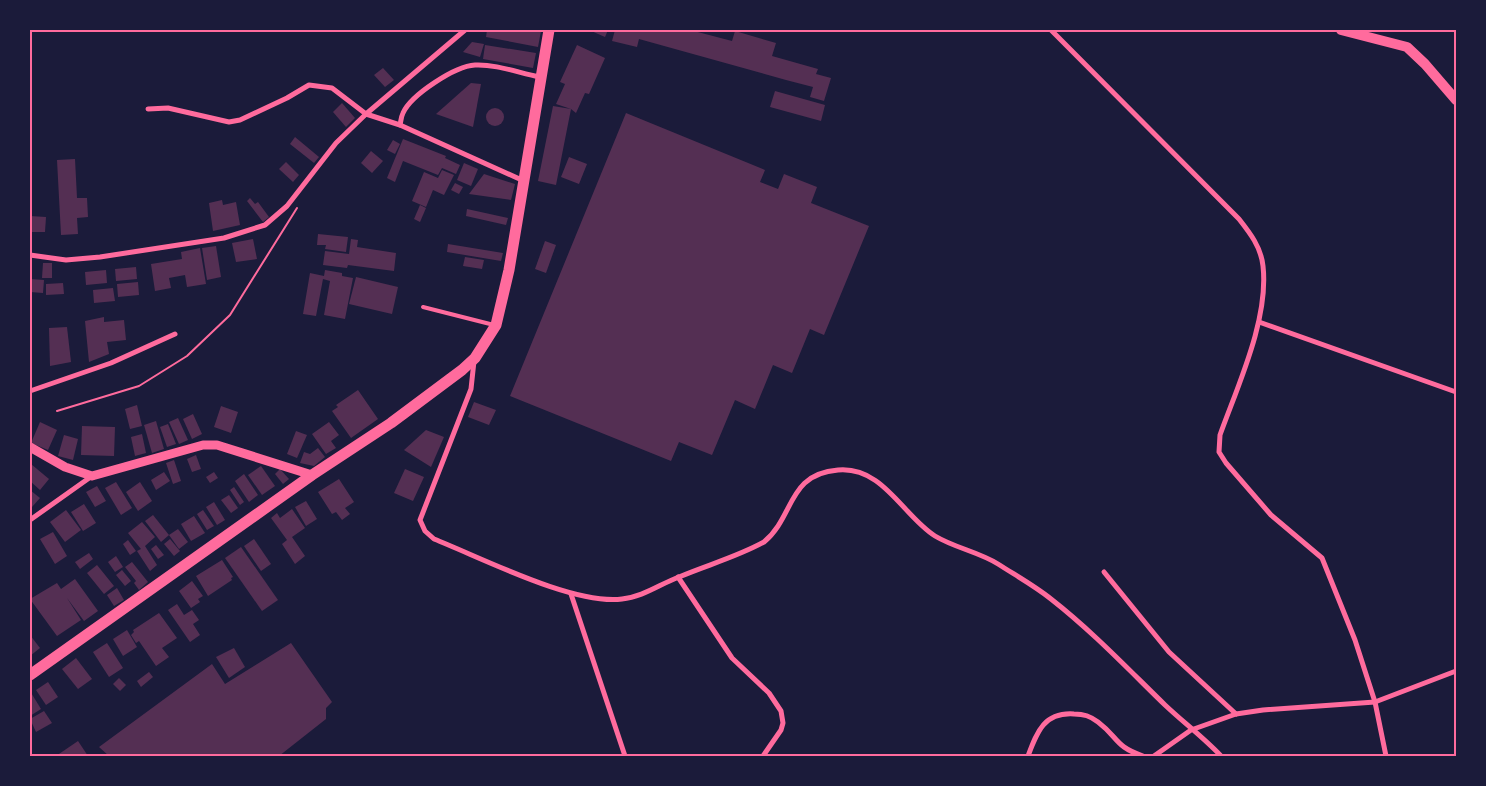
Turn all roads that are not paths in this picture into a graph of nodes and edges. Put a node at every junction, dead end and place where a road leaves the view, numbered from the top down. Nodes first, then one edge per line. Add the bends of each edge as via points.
1 (465, 30) edge
2 (549, 30) edge
3 (1051, 30) edge
4 (1341, 30) edge
5 (540, 77) junction
6 (1456, 100) edge
7 (148, 109) dead end
8 (366, 114) junction
9 (400, 125) junction
10 (524, 182) junction
11 (30, 255) edge
12 (423, 307) dead end
13 (1259, 322) junction
14 (496, 325) junction
15 (174, 334) dead end
16 (475, 358) junction
17 (30, 390) edge
18 (1456, 392) edge
19 (30, 447) edge
20 (312, 475) junction
21 (92, 476) junction
22 (30, 520) edge
23 (1104, 572) dead end
24 (678, 577) junction
25 (571, 594) junction
26 (1456, 671) edge
27 (30, 674) edge
28 (1375, 702) junction
29 (1236, 714) junction
30 (1191, 730) junction
31 (625, 756) edge
32 (763, 756) edge
33 (1028, 756) edge
34 (1143, 756) edge
35 (1154, 756) edge
36 (1221, 756) edge
37 (1386, 756) edge

1 - 8 street
2 - 5 main road
3 - 13 street via 1249,231 1263,266
4 - 6 main road via 1407,47
5 - 9 street via 486,66 467,67 416,96 403,114
5 - 10 main road
7 - 8 street via 168,108 229,122 240,120 309,85 332,88
8 - 9 street
8 - 11 street via 336,143 286,206 265,225 224,238 100,257 66,260
9 - 10 street
10 - 14 main road
12 - 14 lane
13 - 18 street
13 - 28 street via 1220,435 1219,452 1272,515 1322,558 1355,640
14 - 16 main road
15 - 17 street via 111,364
16 - 20 main road via 391,423
16 - 25 street via 471,389 423,509 422,526 434,539
19 - 21 street via 65,467
20 - 21 street via 217,445 203,445
20 - 27 main road
21 - 22 street
23 - 29 street via 1169,652
24 - 25 street via 643,594 622,599
24 - 30 street via 764,542 774,532 794,494 813,476 838,470 854,471 883,486 935,536 995,562 1051,599
24 - 32 street via 732,658 769,693 781,710 781,730
25 - 31 street
26 - 28 street
28 - 29 street
28 - 37 street
29 - 30 street
30 - 35 street
30 - 36 street
33 - 34 street via 1038,733 1051,717 1066,713 1088,716 1122,747

